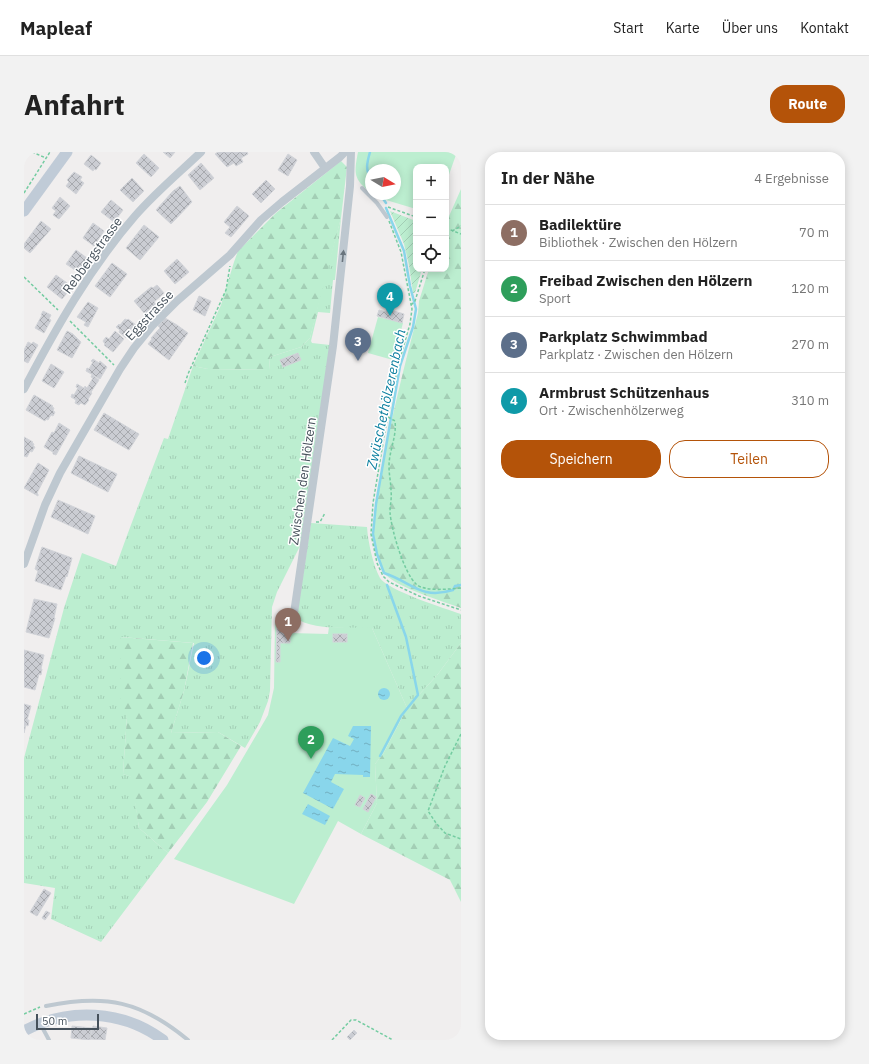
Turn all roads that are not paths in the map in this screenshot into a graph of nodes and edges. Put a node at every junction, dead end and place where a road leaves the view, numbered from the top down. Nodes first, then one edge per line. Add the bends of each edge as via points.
1 (67, 152) edge
2 (201, 152) edge
3 (314, 152) edge
4 (345, 152) edge
5 (351, 152) edge
6 (325, 168) junction
7 (362, 188) dead end
8 (24, 211) edge
9 (387, 217) road end
10 (24, 389) edge
11 (24, 564) edge
12 (293, 620) dead end
13 (46, 1006) road end
14 (40, 1022) junction
15 (172, 1027) junction
16 (24, 1031) edge
17 (166, 1036) edge
18 (49, 1040) edge
19 (188, 1040) edge

1 - 8 main road
2 - 10 street, Rebbergstrasse via 136,215 107,251 62,314
3 - 6 street
4 - 6 street, Eggstrasse
12 -> 5 street, Zwischen den Hölzern via 333,346 350,194
6 - 11 street, Eggstrasse via 262,220 230,255 177,301 152,326 131,353 60,473 45,505
7 - 9 lane
13 - 15 lane via 73,1000 107,1001 137,1008
14 - 16 main road
14 - 17 main road via 78,1015 104,1016 118,1018
14 - 18 lane
15 - 17 lane
15 - 19 lane

